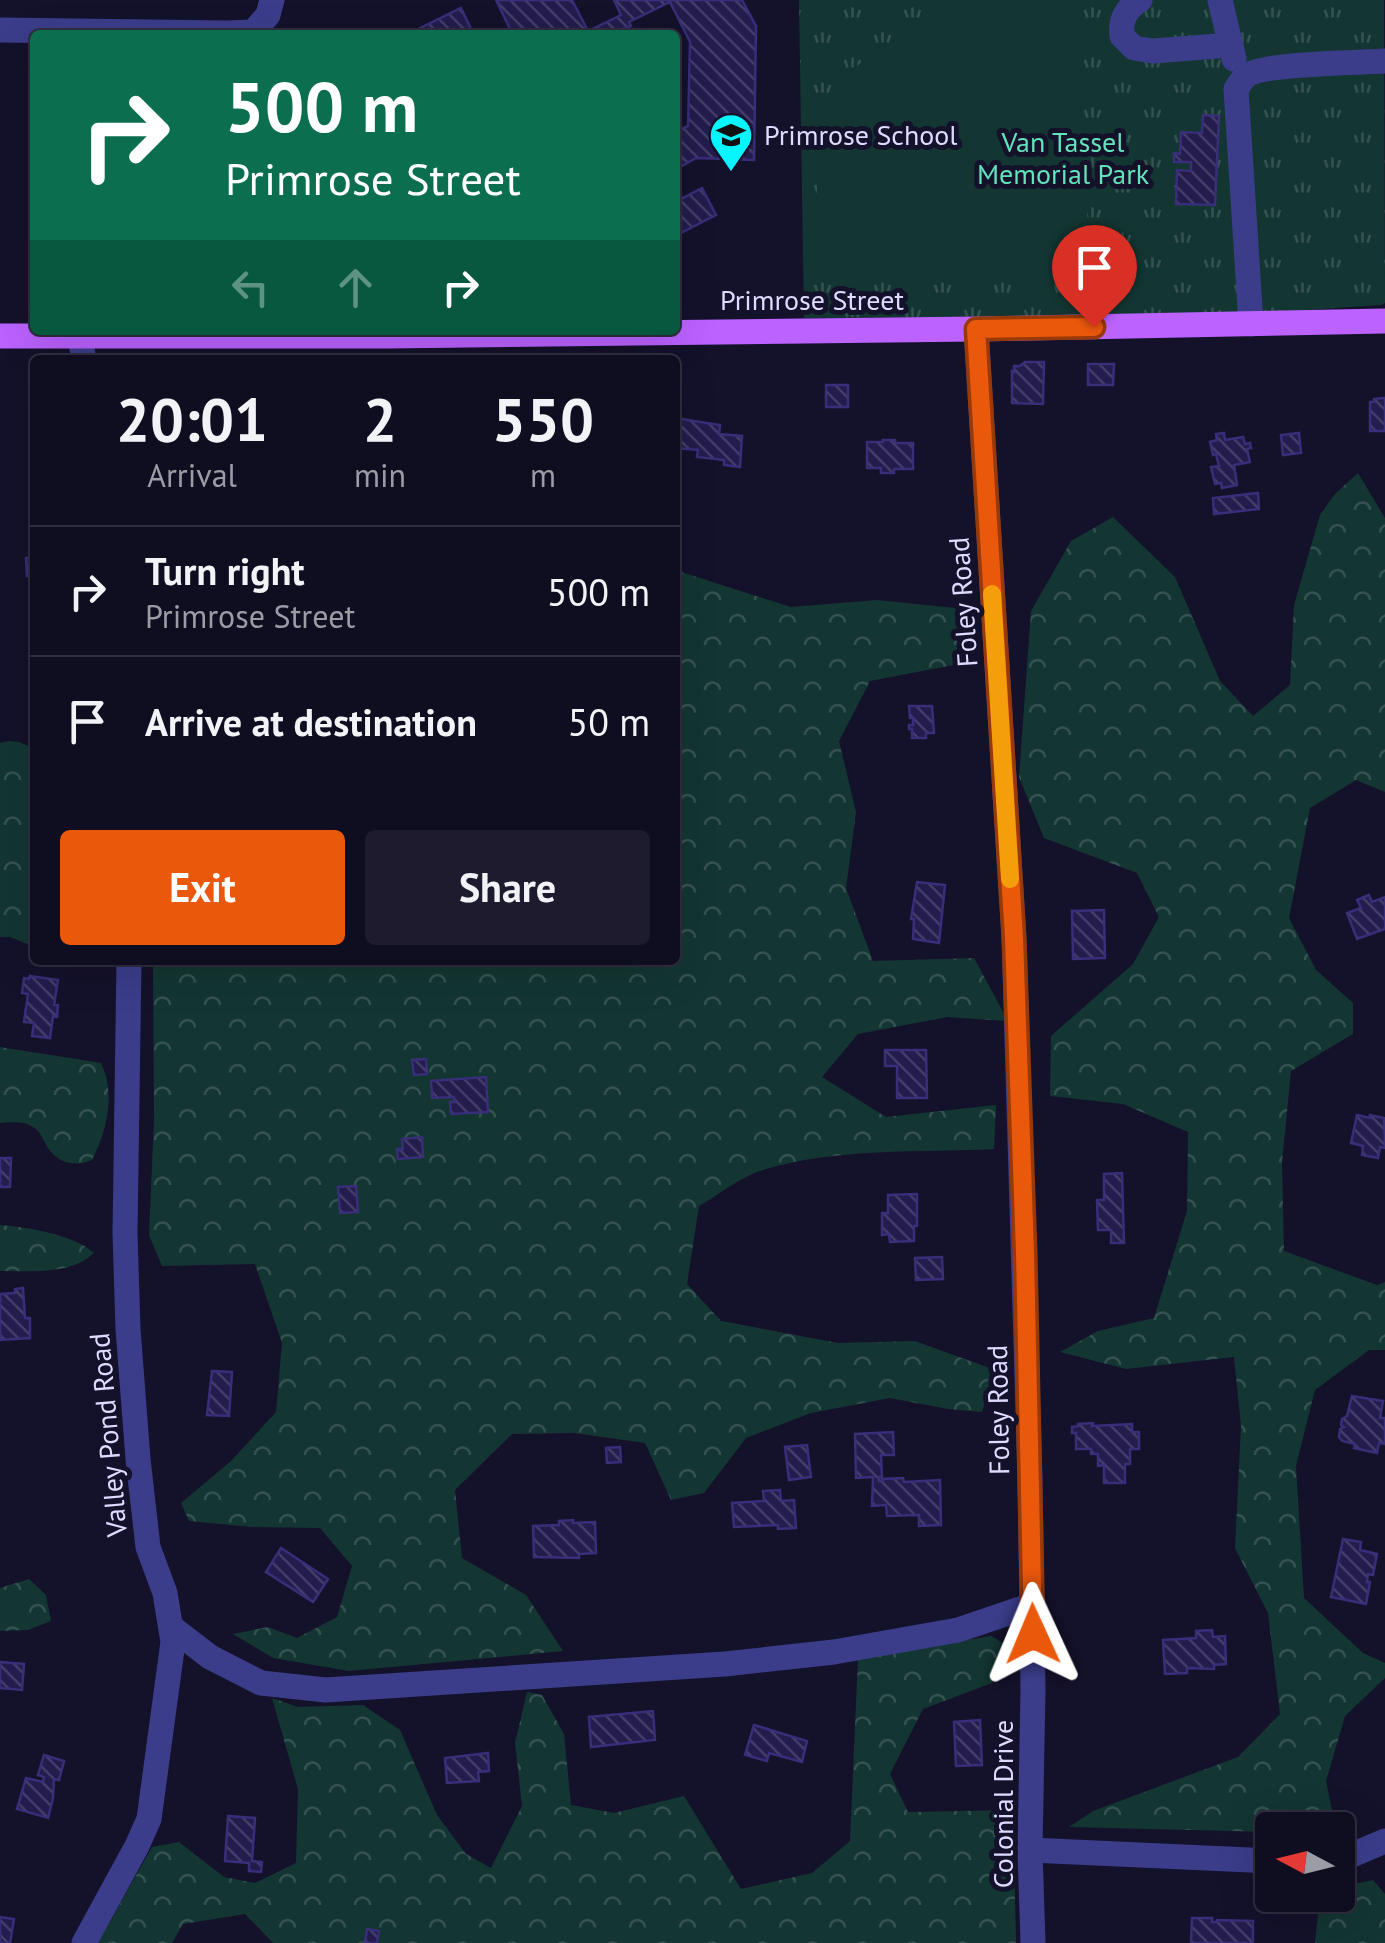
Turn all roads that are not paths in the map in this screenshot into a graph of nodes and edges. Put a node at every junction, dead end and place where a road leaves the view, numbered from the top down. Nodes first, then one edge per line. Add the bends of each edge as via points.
1 (272, 0) edge
2 (1140, 0) edge
3 (1220, 0) edge
4 (0, 30) edge
5 (30, 30) edge
6 (254, 30) edge
7 (1231, 46) junction
8 (1385, 61) edge
9 (1240, 82) junction
10 (1385, 320) edge
11 (1251, 324) junction
12 (976, 329) junction
13 (680, 331) edge
14 (350, 335) edge
15 (0, 336) edge
16 (82, 349) edge
17 (129, 965) edge
18 (1032, 1606) junction
19 (171, 1627) junction
20 (1385, 1841) edge
21 (1030, 1850) junction
22 (1355, 1854) edge
23 (1255, 1860) edge
24 (84, 1943) edge
25 (1034, 1943) edge

1 - 6 street
2 - 7 street via 1122,22 1122,36 1134,48
3 - 7 street
4 - 5 street
7 - 9 street
8 - 9 street via 1295,66 1254,72
9 - 11 street
10 - 11 main road, Primrose Street
11 - 12 main road, Primrose Street
12 - 13 main road, Primrose Street
12 - 18 street, Foley Road via 1014,938
14 - 16 main road, Primrose Street
15 - 16 main road, Primrose Street
17 - 19 street, Valley Pond Road via 128,1329 148,1547
18 - 19 street via 958,1630 834,1652 326,1690 262,1682 210,1657
18 - 21 street, Colonial Drive
19 - 24 street, Valley Pond Road via 149,1819
20 - 22 street
21 - 23 street
21 - 25 street, Colonial Drive

